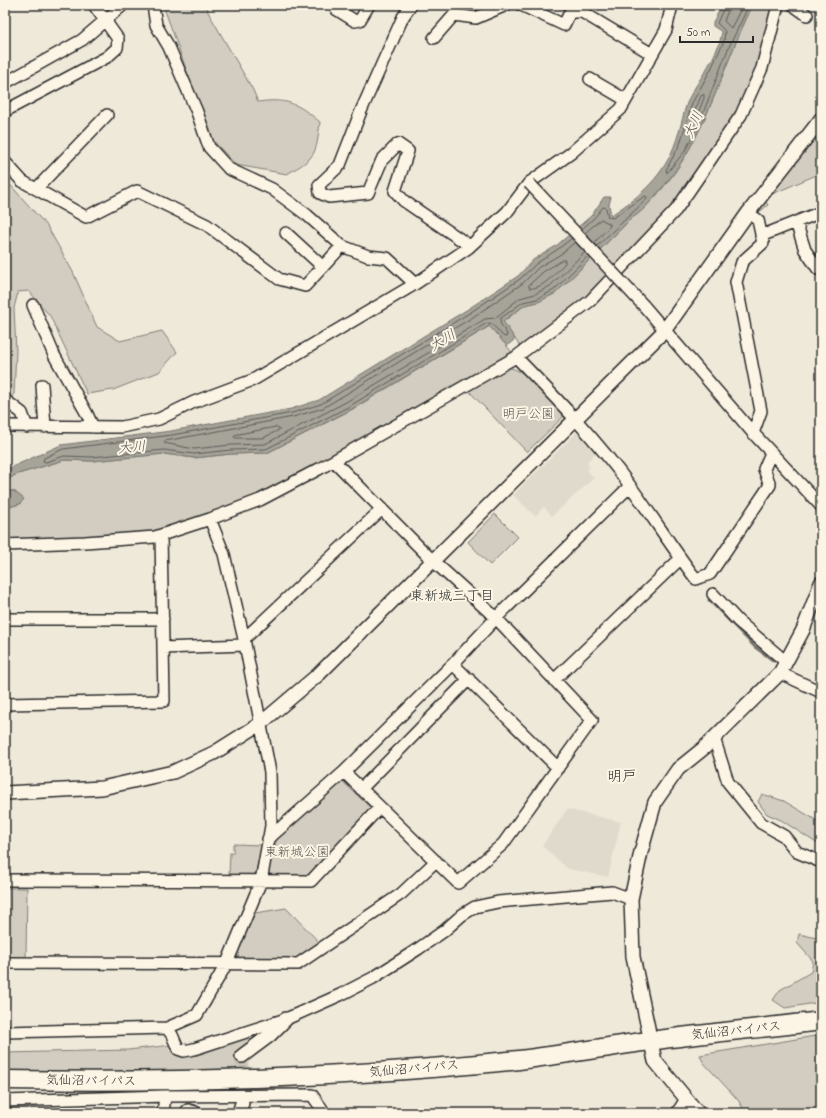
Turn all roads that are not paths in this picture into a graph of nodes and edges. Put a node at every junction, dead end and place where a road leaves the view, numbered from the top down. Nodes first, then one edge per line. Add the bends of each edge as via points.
1 (94, 5) edge
2 (123, 5) edge
3 (152, 5) edge
4 (369, 5) edge
5 (411, 5) edge
6 (506, 5) edge
7 (521, 5) edge
8 (672, 5) edge
9 (778, 5) edge
10 (793, 5) edge
11 (336, 9) dead end
12 (807, 15) dead end
13 (106, 20) junction
14 (434, 38) dead end
15 (652, 54) junction
16 (590, 79) dead end
17 (5, 83) edge
18 (626, 100) junction
19 (5, 111) edge
20 (107, 115) dead end
21 (821, 120) edge
22 (5, 162) edge
23 (529, 183) junction
24 (36, 189) junction
25 (821, 212) edge
26 (748, 213) junction
27 (796, 222) junction
28 (286, 233) dead end
29 (761, 236) junction
30 (342, 246) junction
31 (470, 246) junction
32 (323, 267) junction
33 (818, 270) dead end
34 (415, 284) junction
35 (33, 305) dead end
36 (664, 330) junction
37 (516, 357) junction
38 (42, 385) dead end
39 (5, 400) edge
40 (576, 419) junction
41 (5, 426) edge
42 (27, 427) junction
43 (45, 427) junction
44 (92, 427) junction
45 (753, 433) junction
46 (771, 453) junction
47 (334, 461) junction
48 (630, 486) junction
49 (821, 506) edge
50 (382, 509) junction
51 (210, 519) junction
52 (161, 535) junction
53 (5, 545) edge
54 (680, 559) junction
55 (432, 560) junction
56 (821, 583) edge
57 (713, 594) dead end
58 (496, 618) junction
59 (5, 619) edge
60 (163, 619) junction
61 (245, 642) junction
62 (163, 648) junction
63 (785, 661) junction
64 (453, 664) junction
65 (780, 673) junction
66 (469, 679) junction
67 (554, 680) junction
68 (821, 692) edge
69 (5, 704) edge
70 (260, 724) junction
71 (714, 738) junction
72 (558, 768) junction
73 (344, 772) junction
74 (362, 789) junction
75 (5, 793) edge
76 (380, 807) junction
77 (268, 839) junction
78 (436, 861) junction
79 (821, 862) edge
80 (5, 880) edge
81 (261, 881) junction
82 (631, 899) junction
83 (5, 963) edge
84 (227, 963) junction
85 (286, 1019) junction
86 (821, 1021) edge
87 (167, 1028) junction
88 (5, 1032) edge
89 (650, 1041) junction
90 (242, 1056) dead end
91 (5, 1080) edge
92 (165, 1096) junction
93 (187, 1096) junction
94 (5, 1101) edge
95 (681, 1108) edge
96 (190, 1112) edge
97 (163, 1113) edge
98 (321, 1113) edge
99 (698, 1113) edge

1 - 13 street
2 - 13 street
3 - 30 street via 156,25 169,47 209,147 229,169 272,189
4 - 11 street via 360,20 356,21
5 - 31 street via 403,17 361,111 340,164 319,185 320,193 329,197 368,193 382,160 398,144 408,151 395,191 404,201
6 - 14 street via 476,18 454,15
7 - 15 street via 564,25 570,12 582,12
8 - 15 street via 666,30
9 - 37 street via 762,68 741,116 676,210 590,301
10 - 12 street
13 - 17 street via 82,40
13 - 19 street via 118,39 117,48 107,57
15 - 18 street
16 - 18 street
18 - 23 street via 620,109 571,153
20 - 24 street
21 - 26 street
22 - 24 street via 22,181
23 - 31 street via 507,212
23 - 36 street, bridge
24 - 32 street via 86,217 137,191 207,225 279,279 305,286
25 - 27 street
26 - 29 street via 758,220
26 - 36 street
27 - 29 street
27 - 33 street via 805,250
28 - 32 street
29 - 45 street via 763,243 742,262 736,282 760,411
30 - 32 street
30 - 34 street via 368,256 387,258
31 - 34 street
34 - 44 street via 253,380 194,402 159,419 122,427
35 - 44 street via 54,355
36 - 40 street
36 - 45 street
37 - 40 street
37 - 47 street
38 - 43 street
39 - 42 street via 22,413
40 - 48 street
40 - 55 street
41 - 42 street
42 - 43 street
43 - 44 street
45 - 46 street
46 - 49 street
46 - 54 street via 764,469 770,485 710,574 696,579
47 - 50 street
47 - 51 street via 260,500
48 - 54 street
48 - 58 street
50 - 55 street
50 - 61 street
51 - 52 street
51 - 61 street via 224,554
52 - 53 street via 85,542
52 - 60 street
54 - 67 street
55 - 58 street
55 - 70 street via 319,674
56 - 63 street via 803,630
57 - 63 street via 738,621
58 - 64 street
58 - 67 street
59 - 60 street
60 - 62 street
61 - 62 street
61 - 70 street
62 - 69 street via 164,701
63 - 65 street
64 - 66 street
64 - 73 street
65 - 68 street
65 - 71 street
66 - 72 street
66 - 74 street
67 - 72 street via 592,720
70 - 75 street via 214,753 173,772 102,788
70 - 77 street via 270,772 271,826
71 - 79 street via 728,782 761,823 784,836 797,852
71 - 82 street via 678,769 655,802
72 - 78 street via 503,844 458,883
73 - 74 street
73 - 77 street
74 - 76 street
76 - 78 street
76 - 81 street via 310,881
77 - 81 street
78 - 84 street via 401,894 298,964
80 - 81 street
81 - 84 street
82 - 85 street via 612,892 498,902 475,907 373,978
82 - 89 street via 632,957
83 - 84 street
84 - 87 street via 197,1015
85 - 87 street via 184,1051 178,1049
85 - 90 street
86 - 89 highway, 気仙沼バイパス
87 - 88 street
89 - 91 highway, 気仙沼バイパス via 520,1060 246,1080
89 - 95 street via 654,1061
92 - 93 street
92 - 94 street
92 - 97 street
93 - 96 street
93 - 98 street via 312,1095 322,1109
95 - 99 street

